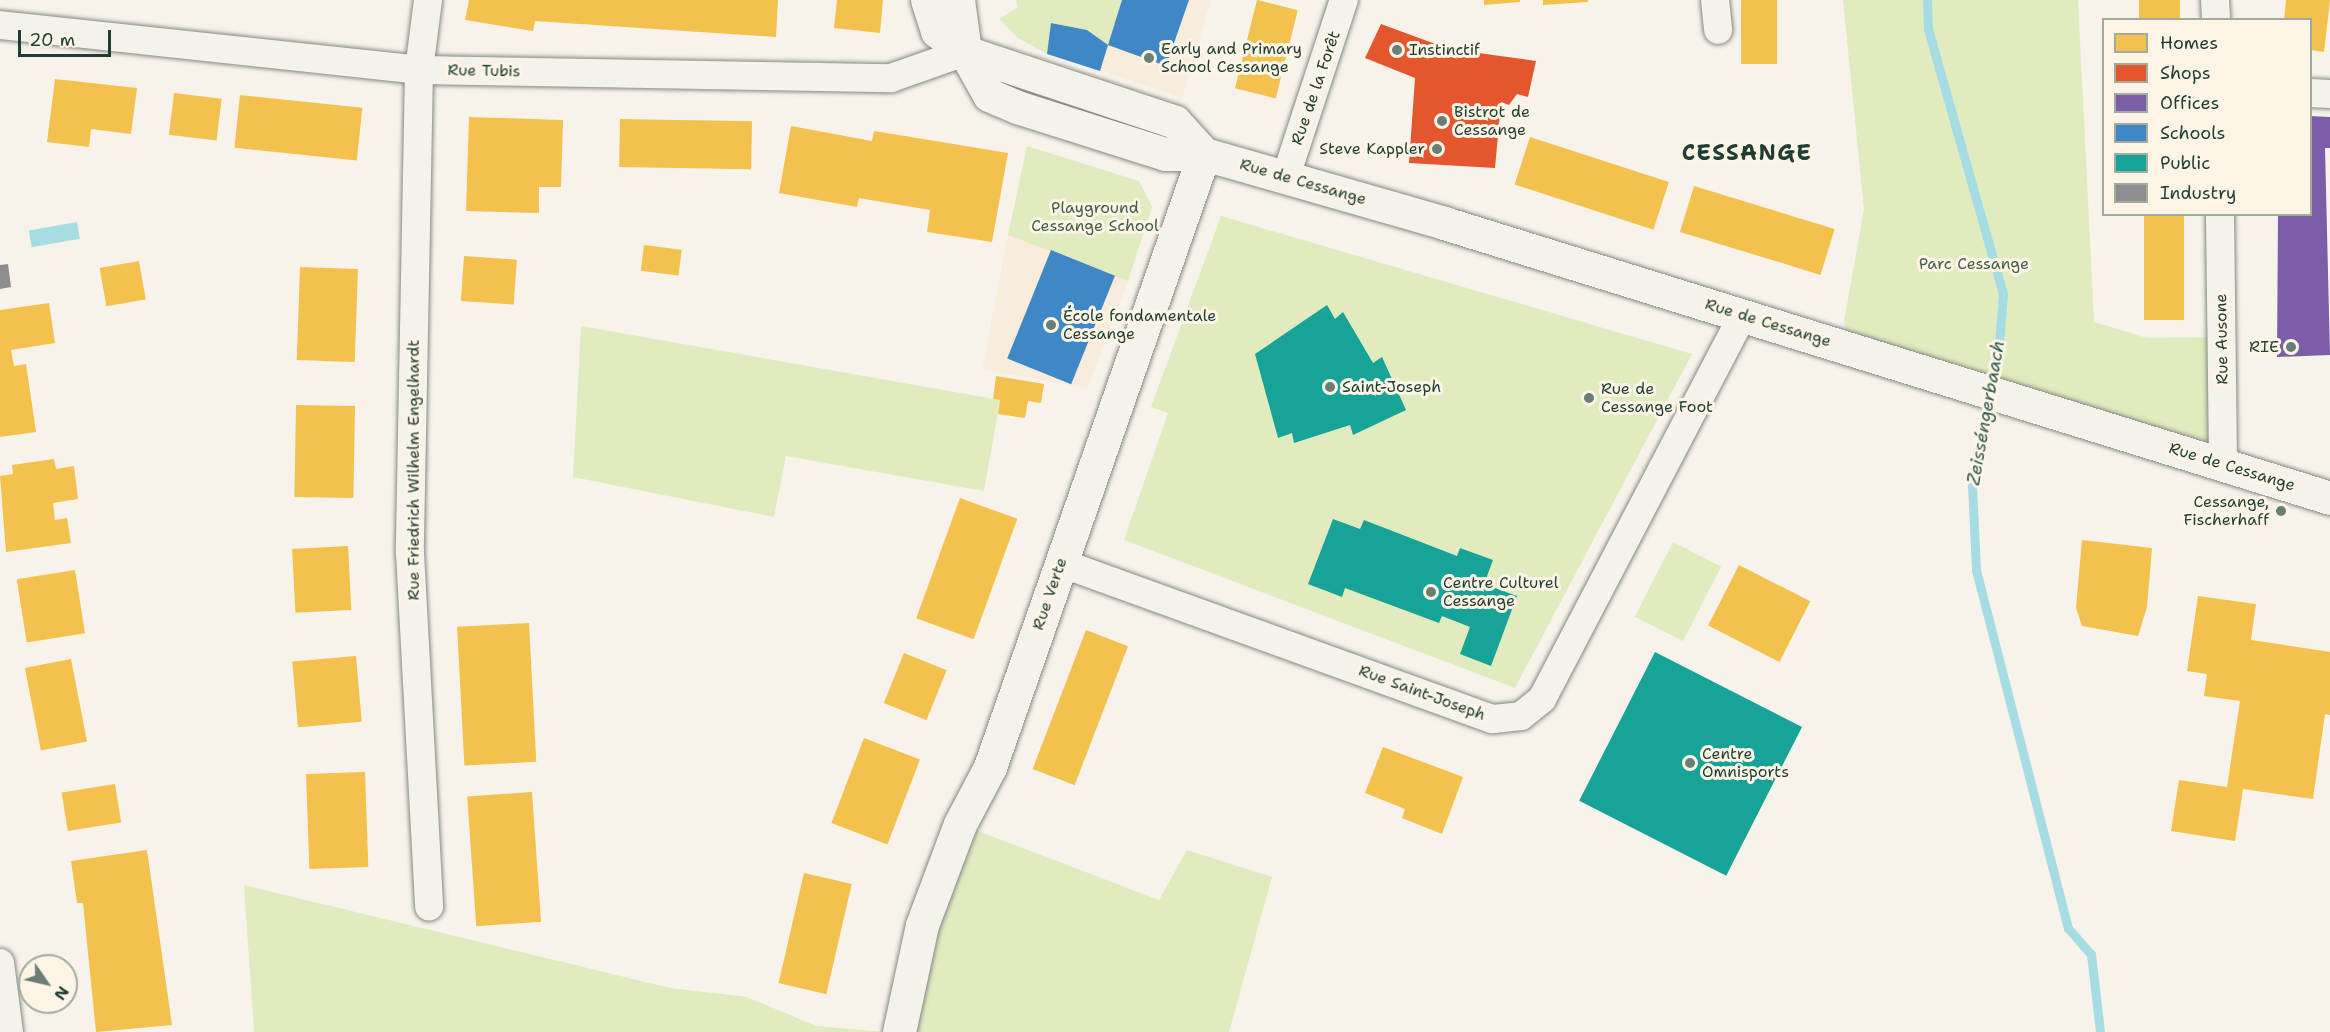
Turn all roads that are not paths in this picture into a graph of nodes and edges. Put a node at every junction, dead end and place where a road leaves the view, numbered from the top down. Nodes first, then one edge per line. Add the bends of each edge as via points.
1 (428, 0) edge
2 (927, 0) edge
3 (958, 0) edge
4 (1344, 0) edge
5 (1715, 0) edge
6 (2215, 0) edge
7 (2216, 18) edge
8 (0, 25) edge
9 (1718, 30) dead end
10 (964, 52) junction
11 (419, 70) junction
12 (2312, 93) edge
13 (2330, 94) edge
14 (1204, 154) junction
15 (1286, 176) junction
16 (2220, 216) edge
17 (1743, 315) junction
18 (2223, 464) junction
19 (2330, 498) edge
20 (1061, 563) junction
21 (429, 906) dead end
22 (0, 963) edge
23 (9, 1032) edge
24 (899, 1032) edge

1 - 11 street, Rue Friedrich Wilhelm Engelhardt
2 - 10 main road via 937,31
3 - 10 main road
4 - 15 street, Rue de la Forêt
5 - 9 street
6 - 7 street
8 - 11 street, Rue Tubis
10 - 11 street, Rue Tubis via 891,78
10 - 14 main road via 1175,122
11 - 21 street, Rue Friedrich Wilhelm Engelhardt via 410,553
12 - 13 street
14 - 15 main road, Rue de Cessange
14 - 20 main road, Rue Verte
15 - 17 main road, Rue de Cessange
16 - 18 street, Rue Ausone
17 - 18 main road, Rue de Cessange
17 - 20 street, Rue Saint-Joseph via 1542,699 1521,716 1493,719
18 - 19 main road, Rue de Cessange
20 - 24 main road, Rue Verte via 990,767 960,824 922,925
22 - 23 street

